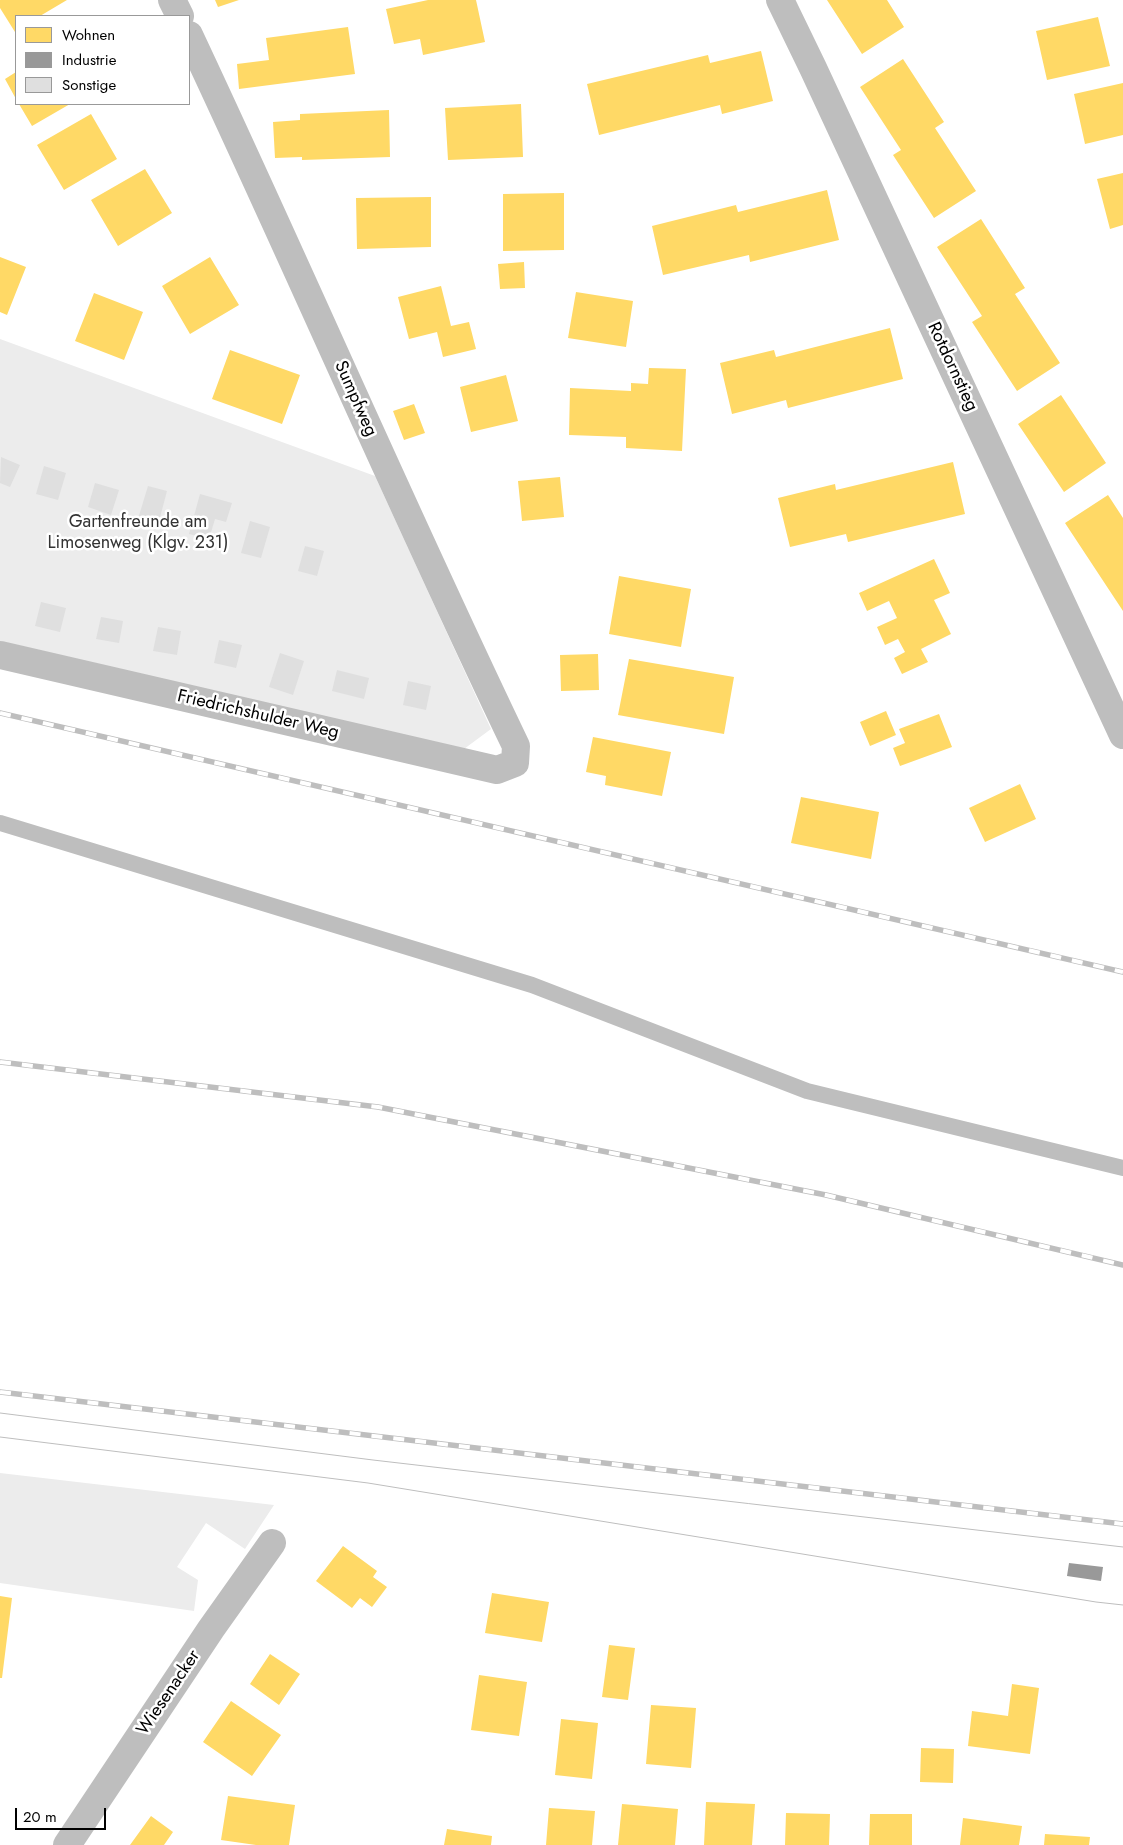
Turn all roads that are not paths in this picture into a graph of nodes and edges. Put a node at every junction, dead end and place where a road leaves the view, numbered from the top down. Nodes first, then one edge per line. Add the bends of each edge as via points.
1 (172, 0) edge
2 (780, 0) edge
3 (180, 15) edge
4 (190, 37) edge
5 (0, 655) edge
6 (1123, 735) edge
7 (515, 763) joint
8 (0, 823) edge
9 (1123, 1168) edge
10 (272, 1542) dead end
11 (68, 1845) edge

1 - 3 street
2 - 6 street, Rotdornstieg
4 - 7 street, Sumpfweg via 516,746
5 - 7 street, Friedrichshulder Weg via 497,770
8 - 9 lane via 532,984 807,1091
10 - 11 street, Wiesenacker

